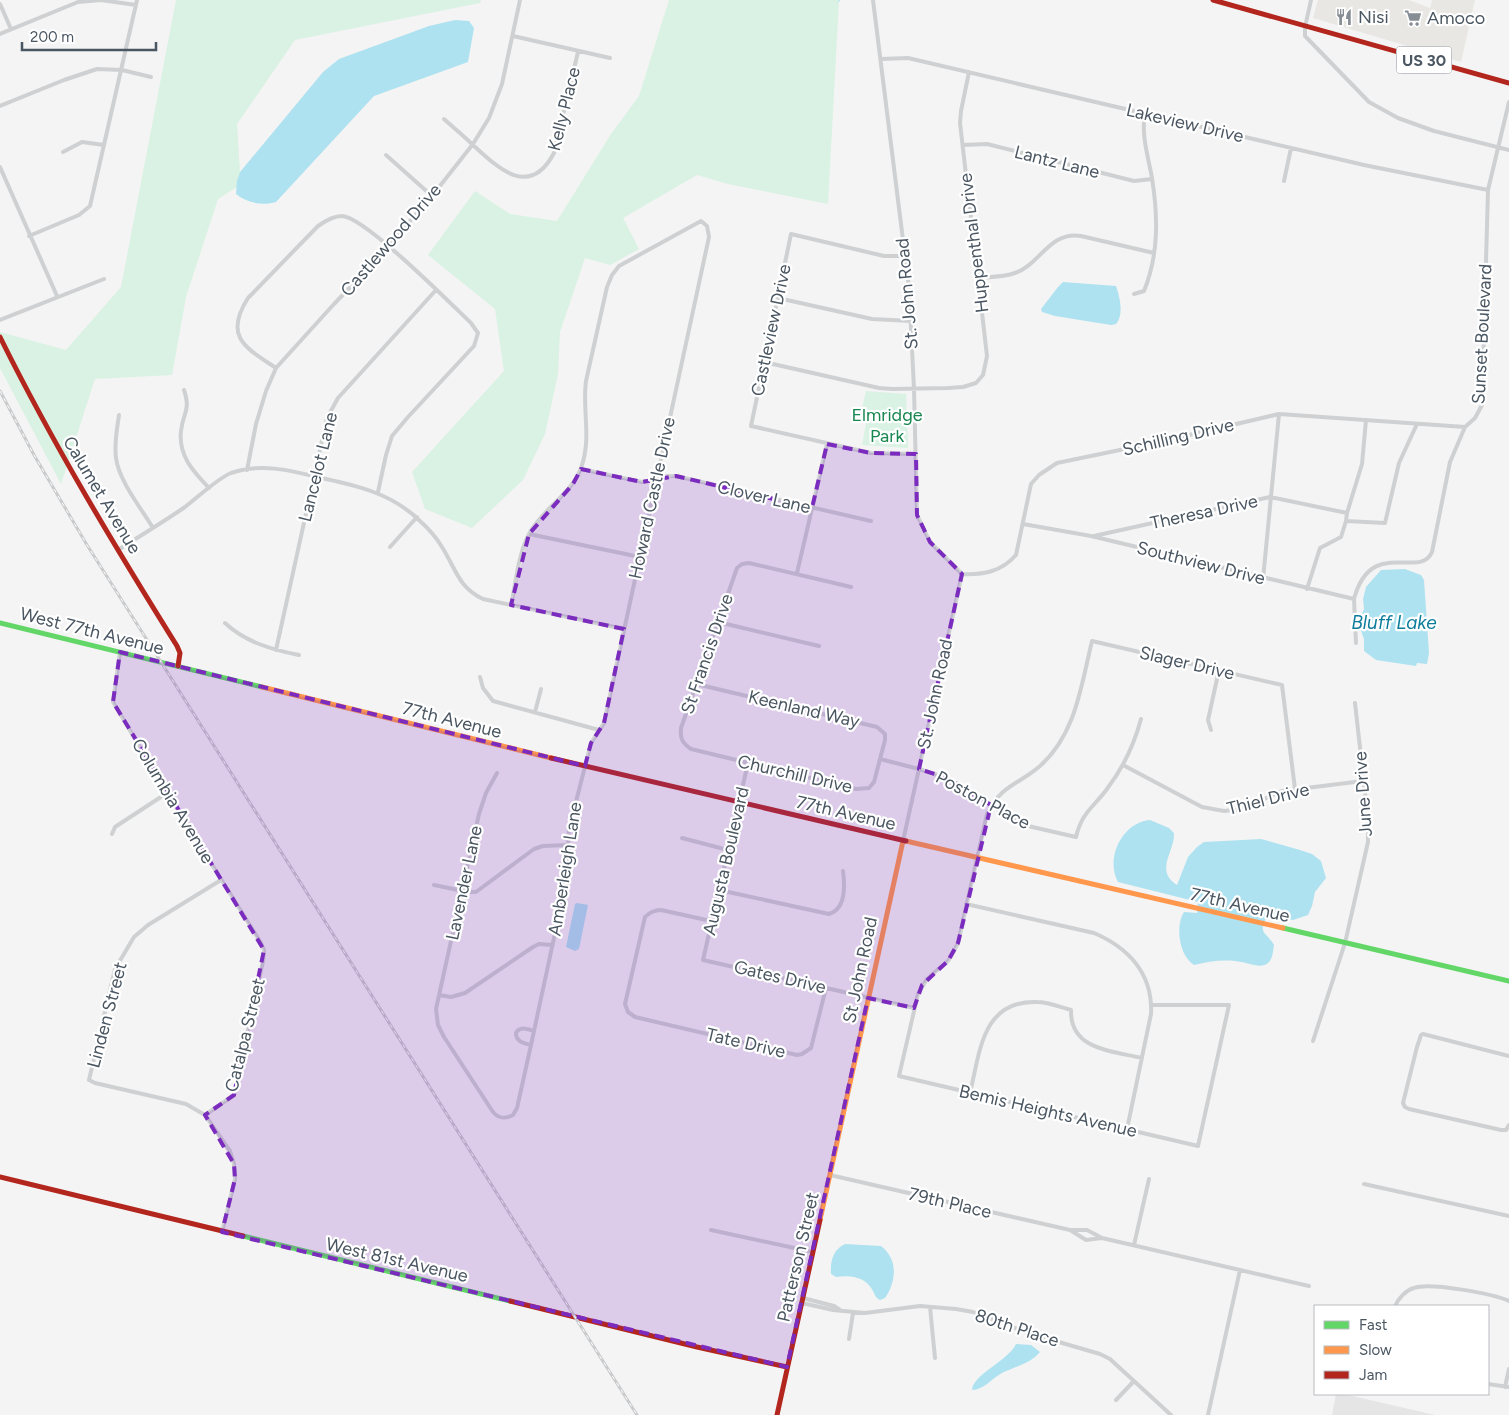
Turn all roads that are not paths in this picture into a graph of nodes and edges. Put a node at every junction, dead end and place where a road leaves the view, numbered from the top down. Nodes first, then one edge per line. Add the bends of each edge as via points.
1 (137, 0) edge
2 (520, 0) edge
3 (873, 0) edge
4 (1213, 0) edge
5 (1312, 0) edge
6 (78, 1) edge
7 (0, 4) edge
8 (136, 5) junction
9 (1305, 27) junction
10 (11, 29) junction
11 (0, 34) edge
12 (513, 36) junction
13 (578, 52) junction
14 (610, 58) dead end
15 (881, 59) junction
16 (122, 70) junction
17 (969, 72) junction
18 (151, 77) dead end
19 (1509, 83) edge
20 (1509, 102) edge
21 (0, 106) edge
22 (1146, 113) junction
23 (444, 119) dead end
24 (472, 144) junction
25 (104, 145) junction
26 (963, 145) junction
27 (1499, 146) junction
28 (1291, 148) junction
29 (1509, 150) edge
30 (63, 152) dead end
31 (386, 155) dead end
32 (0, 167) edge
33 (1152, 178) junction
34 (1284, 181) dead end
35 (1488, 190) junction
36 (432, 196) junction
37 (29, 236) junction
38 (388, 246) junction
39 (1154, 253) junction
40 (905, 256) junction
41 (979, 278) junction
42 (104, 279) dead end
43 (436, 290) junction
44 (1134, 294) dead end
45 (57, 296) junction
46 (778, 298) junction
47 (0, 320) edge
48 (911, 321) junction
49 (0, 336) edge
50 (764, 362) junction
51 (276, 368) junction
52 (914, 389) junction
53 (184, 390) dead end
54 (1279, 414) junction
55 (119, 415) dead end
56 (1366, 420) junction
57 (1417, 424) junction
58 (1465, 428) junction
59 (826, 444) junction
60 (916, 454) junction
61 (581, 469) junction
62 (247, 470) junction
63 (314, 476) junction
64 (657, 478) junction
65 (209, 488) junction
66 (378, 492) junction
67 (1270, 497) junction
68 (812, 508) junction
69 (1347, 512) junction
70 (417, 517) junction
71 (1346, 520) junction
72 (871, 521) dead end
73 (1023, 524) junction
74 (153, 528) junction
75 (529, 534) junction
76 (1091, 536) junction
77 (390, 547) dead end
78 (118, 550) junction
79 (640, 557) junction
80 (797, 573) junction
81 (962, 574) junction
82 (1263, 578) junction
83 (851, 587) dead end
84 (1307, 589) junction
85 (1354, 599) junction
86 (511, 605) junction
87 (718, 622) junction
88 (0, 623) edge
89 (225, 623) dead end
90 (624, 629) junction
91 (1356, 643) dead end
92 (818, 646) dead end
93 (276, 650) junction
94 (120, 652) junction
95 (300, 655) dead end
96 (178, 666) junction
97 (1219, 670) junction
98 (480, 677) dead end
99 (696, 684) junction
100 (541, 689) dead end
101 (1355, 703) dead end
102 (535, 712) junction
103 (1141, 719) dead end
104 (599, 730) junction
105 (1210, 730) dead end
106 (691, 749) joint
107 (880, 759) junction
108 (748, 763) junction
109 (1123, 765) junction
110 (585, 766) junction
111 (919, 768) junction
112 (497, 773) dead end
113 (1364, 782) junction
114 (1295, 789) junction
115 (167, 793) junction
116 (739, 802) junction
117 (991, 805) junction
118 (112, 834) dead end
119 (682, 838) dead end
120 (904, 841) junction
121 (567, 844) junction
122 (728, 850) junction
123 (976, 858) junction
124 (843, 871) dead end
125 (222, 880) junction
126 (434, 885) dead end
127 (719, 890) junction
128 (462, 891) junction
129 (966, 904) junction
130 (711, 922) junction
131 (261, 943) joint
132 (1345, 943) junction
133 (552, 945) junction
134 (704, 960) joint
135 (1509, 981) edge
136 (826, 988) junction
137 (439, 995) junction
138 (868, 998) junction
139 (1151, 1005) junction
140 (914, 1008) junction
141 (534, 1031) junction
142 (1313, 1041) dead end
143 (531, 1045) junction
144 (1509, 1056) edge
145 (1142, 1058) junction
146 (970, 1093) junction
147 (845, 1106) joint
148 (517, 1108) joint
149 (205, 1115) junction
150 (1508, 1128) edge
151 (1126, 1129) junction
152 (830, 1175) junction
153 (0, 1177) edge
154 (1149, 1179) dead end
155 (1364, 1184) dead end
156 (1509, 1216) edge
157 (711, 1230) dead end
158 (1070, 1230) junction
159 (222, 1232) junction
160 (1102, 1238) junction
161 (1134, 1245) junction
162 (813, 1252) junction
163 (1240, 1270) junction
164 (1310, 1286) dead end
165 (802, 1301) junction
166 (1509, 1302) edge
167 (1396, 1305) edge
168 (930, 1307) junction
169 (853, 1313) junction
170 (848, 1339) dead end
171 (935, 1358) dead end
172 (787, 1367) junction
173 (1509, 1370) edge
174 (1134, 1381) junction
175 (1489, 1384) edge
176 (1507, 1387) edge
177 (1116, 1400) dead end
178 (777, 1415) edge
179 (1171, 1415) edge
180 (1208, 1415) edge

1 - 8 street
2 - 12 street, Castlewood Drive
3 - 15 street, St. John Road
4 - 9 street, US 30
5 - 9 street
6 - 8 street via 101,0
6 - 10 street
7 - 10 street
8 - 16 street
9 - 19 street, US 30
9 - 27 street via 1305,36 1369,102 1398,118 1434,131
10 - 11 street
12 - 13 street
12 - 24 street, Castlewood Drive via 502,84 488,118
13 - 14 street
13 - 24 street, Kelly Place via 554,153 538,174 526,178 511,175
15 - 17 street, Lakeview Drive via 908,58
15 - 40 street, St. John Road
16 - 18 street
16 - 21 street via 97,68
16 - 25 street
17 - 22 street, Lakeview Drive
17 - 26 street, Huppenthal Drive via 961,111
20 - 27 street, Sunset Boulevard
22 - 28 street, Lakeview Drive
22 - 33 street via 1143,130
23 - 24 street
24 - 36 street, Castlewood Drive
25 - 30 street via 82,142
25 - 37 street via 90,206 79,215
26 - 33 street, Lantz Lane via 987,144 1134,180
26 - 41 street, Huppenthal Drive
27 - 29 street
27 - 35 street, Sunset Boulevard
28 - 34 street
28 - 35 street, Lakeview Drive
31 - 36 street
32 - 37 street
33 - 39 street via 1157,220
35 - 58 street, Sunset Boulevard via 1482,405
36 - 38 street, Castlewood Drive
37 - 45 street
38 - 43 street
38 - 51 street, Castlewood Drive
38 - 51 street via 358,222 343,216 328,218 248,298 240,311 240,336 249,350
39 - 41 street via 1069,235 1054,242 1030,265 1015,273
39 - 44 street via 1144,291
40 - 46 street, Castleview Drive via 884,256 791,234
40 - 48 street, St. John Road
41 - 52 street, Huppenthal Drive via 987,356 983,376 976,383 963,387
42 - 45 street
43 - 63 street, Lancelot Lane via 338,398 327,418
43 - 66 street via 478,333 474,346 392,436
45 - 47 street
46 - 48 street via 872,319
46 - 50 street, Castleview Drive
48 - 52 street, St. John Road
49 - 78 street, Calumet Avenue via 44,424
50 - 52 street, Huppenthal Drive via 864,385
50 - 59 street, Castleview Drive via 751,426
51 - 62 street, Castlewood Drive via 256,424
52 - 60 street, St. John Road
53 - 65 street via 188,403 181,432 182,450 190,467
54 - 56 street, Schilling Drive
54 - 67 street
54 - 73 street, Schilling Drive via 1057,463 1031,484
55 - 74 street via 116,460
56 - 57 street, Schilling Drive
56 - 69 street via 1362,464
57 - 58 street, Schilling Drive
57 - 71 street via 1399,463 1385,522
58 - 85 street, Sunset Boulevard via 1448,470 1432,552 1421,562 1373,567 1364,575
59 - 60 street via 871,453
59 - 68 street
60 - 81 street, St. John Road via 917,515 930,542
61 - 64 street, Clover Lane via 634,481 649,482
61 - 64 street, Howard Castle Drive via 587,429 584,391 612,275 619,266 701,221 707,226 709,236
61 - 75 street via 573,484
62 - 63 street via 270,468
62 - 65 street via 229,474
63 - 66 street
63 - 93 street, Lancelot Lane
64 - 68 street, Clover Lane via 676,476
64 - 79 street, Howard Castle Drive
65 - 74 street
66 - 70 street
67 - 69 street, Theresa Drive
67 - 76 street, Theresa Drive
67 - 82 street
68 - 72 street, Clover Lane
68 - 80 street
69 - 71 street
70 - 77 street
70 - 86 street via 429,529 463,585 472,594
71 - 84 street via 1340,537 1320,548
73 - 76 street, Southview Drive
73 - 81 street, Schilling Drive via 1016,555 1011,560 984,574
74 - 78 street
75 - 79 street
75 - 86 street
76 - 82 street, Southview Drive
78 - 96 street, Calumet Avenue via 177,646 180,653
79 - 90 street, Howard Castle Drive
80 - 83 street
80 - 87 street, St Francis Drive via 749,562 742,564 737,568
81 - 111 street, St. John Road
82 - 84 street, Southview Drive
84 - 85 street, Southview Drive
85 - 91 street
86 - 90 street
87 - 92 street
87 - 99 street, St Francis Drive
88 - 94 street, West 77th Avenue
89 - 93 street via 236,633
90 - 104 street, Howard Castle Drive via 604,722
93 - 95 street
94 - 96 street, West 77th Avenue
94 - 115 street, Columbia Avenue via 113,702
96 - 110 street, 77th Avenue
97 - 105 street via 1208,720
97 - 114 street, Slager Drive via 1282,685
97 - 117 street, Slager Drive via 1092,641 1075,713 1059,745 1039,766 1004,790
98 - 102 street via 492,701
99 - 106 street, St Francis Drive via 681,728 682,740
99 - 107 street, Keenland Way via 877,727 885,740
100 - 102 street
101 - 113 street, June Drive
102 - 104 street
103 - 109 street
104 - 110 street, Howard Castle Drive via 590,743
106 - 108 street, Churchill Drive
107 - 108 street, Churchill Drive via 874,782 869,788 862,789
107 - 111 street, Poston Place
108 - 116 street, Augusta Boulevard
109 - 114 street, Thiel Drive via 1202,808 1224,812 1242,809 1282,791
109 - 117 street, Poston Place via 1083,816 1076,837 1028,826
110 - 116 street, 77th Avenue
110 - 121 street, Amberleigh Lane
111 - 117 street, Poston Place via 947,778
111 - 120 street, St. John Road
112 - 128 street, Lavender Lane via 480,809
113 - 114 street, Thiel Drive
113 - 132 street, June Drive via 1368,842
115 - 118 street via 115,827
115 - 125 street, Columbia Avenue
116 - 120 street, 77th Avenue
116 - 122 street, Augusta Boulevard
117 - 123 street
119 - 122 street
120 - 123 street, 77th Avenue
120 - 138 street, St John Road
121 - 128 street via 534,849 482,889
121 - 133 street, Amberleigh Lane via 568,874
122 - 127 street, Augusta Boulevard
123 - 129 street
123 - 132 street, 77th Avenue
124 - 127 street via 845,884 840,906 828,914
125 - 131 street, Columbia Avenue
125 - 149 street, Linden Street via 134,937 115,969 89,1080 186,1104
126 - 128 street
127 - 130 street, Augusta Boulevard
128 - 137 street, Lavender Lane
129 - 139 street via 1094,933 1110,940 1139,966 1147,983
129 - 140 street via 958,943 948,961 922,985
130 - 134 street, Augusta Boulevard
130 - 136 street, Tate Drive via 661,910 645,917 625,1004 628,1012 635,1017 797,1055 811,1048
131 - 149 street, Catalpa Street via 264,961 234,1095
132 - 135 street, 77th Avenue
132 - 142 street, June Drive
133 - 137 street via 533,947 465,994
133 - 141 street, Amberleigh Lane
134 - 136 street, Gates Drive
136 - 138 street, Gates Drive
137 - 148 street, Lavender Lane via 436,1009 438,1025 493,1112 500,1118 508,1118
138 - 140 street, Gates Drive
138 - 147 street, St John Road
139 - 145 street
139 - 151 street, Bemis Heights Avenue via 1229,1005 1198,1146
140 - 146 street, Bemis Heights Avenue via 899,1076
141 - 143 street, Amberleigh Lane
141 - 143 street via 522,1028 516,1033 519,1041
143 - 148 street, Amberleigh Lane
144 - 150 street via 1423,1034 1403,1103 1409,1109 1502,1130
145 - 146 street via 1091,1046 1082,1040 1072,1024 1071,1010 1040,1002 1018,1003 1003,1011 989,1025 983,1037
145 - 151 street
146 - 151 street, Bemis Heights Avenue
147 - 152 street, Patterson Street
149 - 159 street via 230,1151 234,1164 235,1178
152 - 158 street, 79th Place
152 - 162 street, Patterson Street
153 - 159 street, West 81st Avenue
154 - 161 street
155 - 156 street
157 - 162 street
158 - 160 street, 79th Place via 1088,1230
158 - 160 street, 79th Place via 1086,1240
159 - 172 street, West 81st Avenue
160 - 161 street, 79th Place
161 - 163 street, 79th Place
162 - 165 street, Patterson Street
163 - 164 street, 79th Place
163 - 180 street
165 - 169 street, 80th Place
165 - 172 street, Patterson Street
166 - 167 street via 1427,1285 1412,1288
168 - 169 street, 80th Place
168 - 171 street
168 - 174 street, 80th Place via 972,1312 1100,1354
169 - 170 street
172 - 178 street, Patterson Street
173 - 176 street
174 - 177 street
174 - 179 street, 80th Place
175 - 176 street

